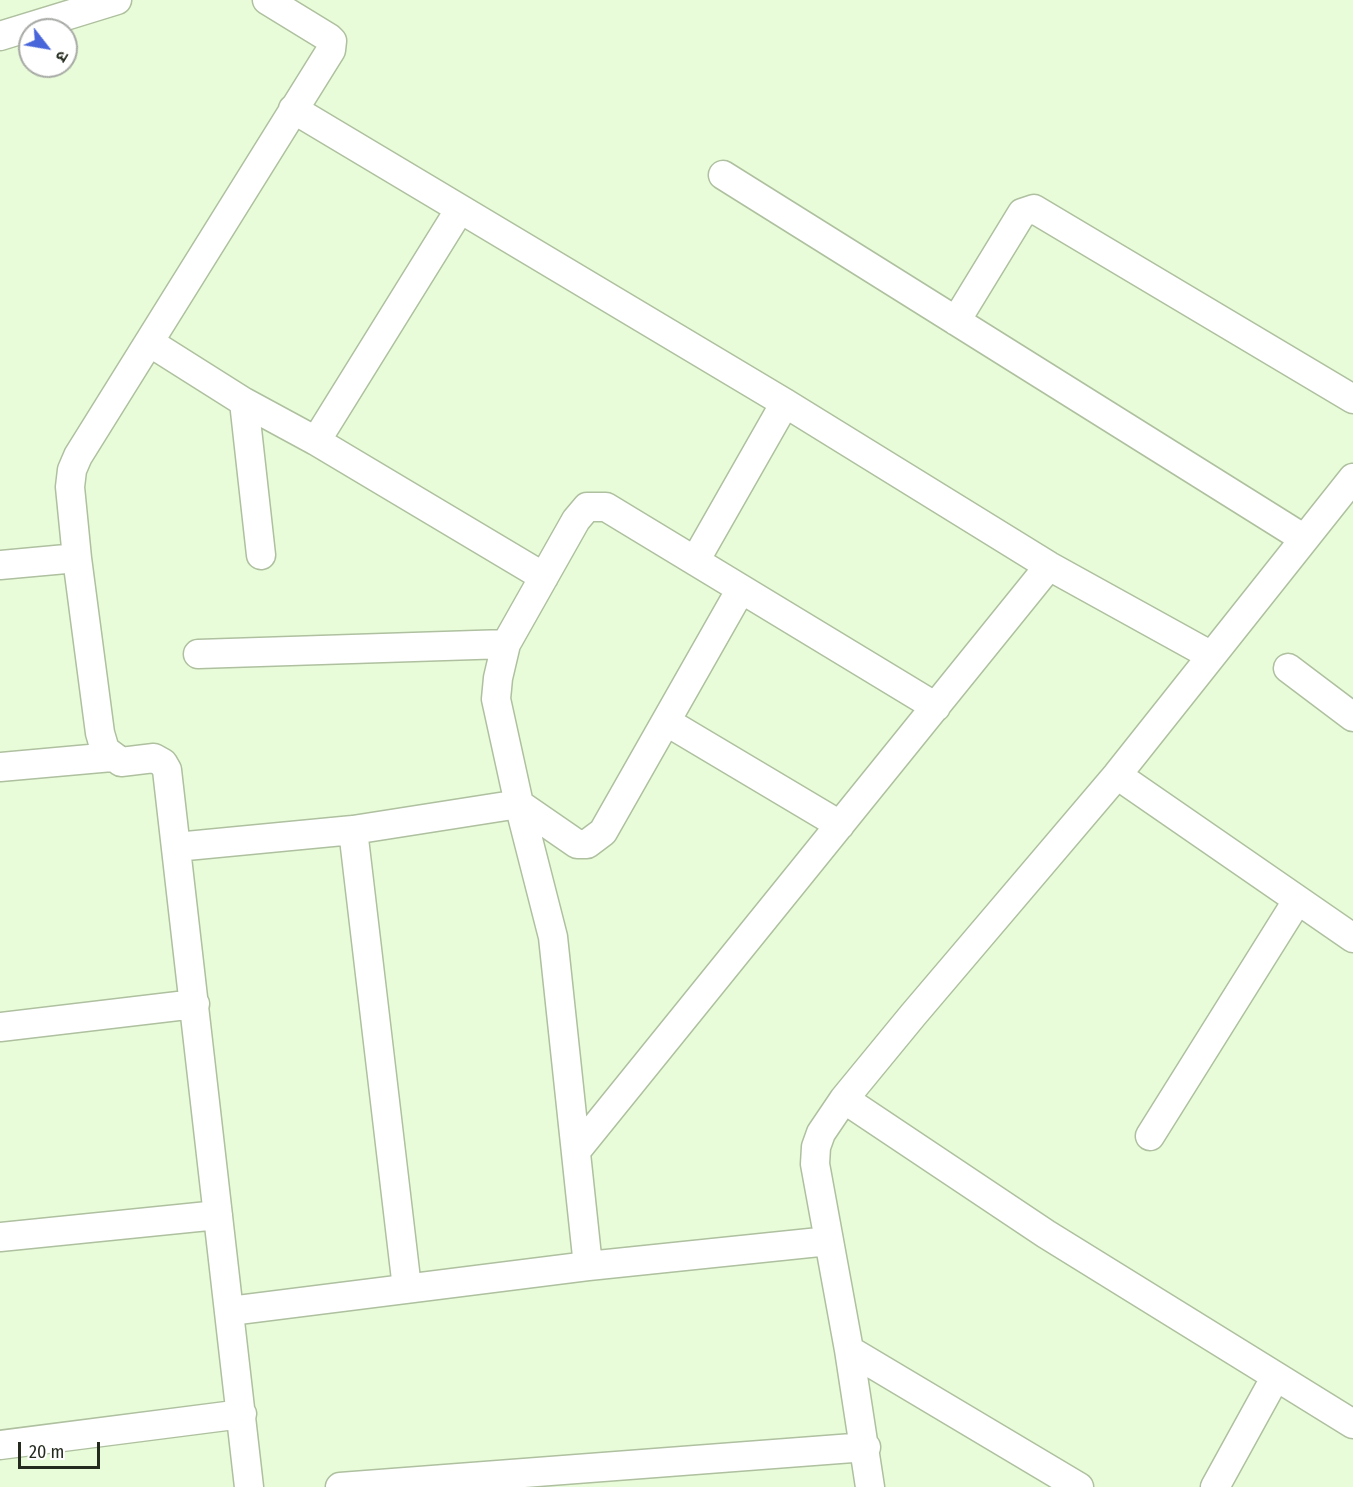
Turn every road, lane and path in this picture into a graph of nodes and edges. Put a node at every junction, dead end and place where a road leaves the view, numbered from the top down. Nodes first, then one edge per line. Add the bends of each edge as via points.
1 (117, 0) edge
2 (267, 0) edge
3 (0, 36) edge
4 (293, 109) junction
5 (723, 175) dead end
6 (460, 209) junction
7 (956, 321) junction
8 (149, 342) junction
9 (1353, 399) edge
10 (244, 402) junction
11 (785, 403) junction
12 (316, 441) junction
13 (1353, 478) edge
14 (1303, 538) junction
15 (261, 555) dead end
16 (76, 558) junction
17 (695, 561) junction
18 (0, 565) edge
19 (1048, 566) junction
20 (544, 577) junction
21 (741, 589) junction
22 (506, 644) junction
23 (198, 654) dead end
24 (1210, 655) junction
25 (1288, 668) dead end
26 (936, 706) junction
27 (1353, 717) edge
28 (667, 722) junction
29 (112, 757) junction
30 (0, 767) edge
31 (1118, 775) junction
32 (519, 804) junction
33 (840, 825) junction
34 (353, 830) junction
35 (176, 847) junction
36 (1297, 901) junction
37 (1353, 938) edge
38 (195, 1004) junction
39 (0, 1027) edge
40 (844, 1100) junction
41 (1150, 1136) dead end
42 (578, 1150) junction
43 (218, 1215) junction
44 (0, 1238) edge
45 (829, 1241) junction
46 (588, 1266) junction
47 (407, 1288) junction
48 (230, 1311) junction
49 (849, 1350) junction
50 (1275, 1378) junction
51 (242, 1414) junction
52 (1353, 1424) edge
53 (0, 1445) edge
54 (866, 1447) junction
55 (249, 1487) edge
56 (340, 1487) edge
57 (870, 1487) edge
58 (1079, 1487) edge
59 (1215, 1487) edge

1 - 3 street
2 - 4 street via 332,41 331,50
4 - 6 street
4 - 8 street
5 - 7 street
6 - 11 street
6 - 12 street
7 - 9 street via 1022,213 1027,209 1038,210
7 - 14 street
8 - 10 street
8 - 16 street via 72,470
10 - 12 street
10 - 15 street
11 - 17 street
11 - 19 street
12 - 20 street
13 - 14 street
14 - 24 street
16 - 18 street
16 - 29 street via 100,733 105,750
17 - 20 street via 606,507 594,505 581,513
17 - 21 street
19 - 24 street
19 - 26 street
20 - 22 street
21 - 26 street
21 - 28 street
22 - 23 street
22 - 32 street via 496,699
24 - 31 street
25 - 27 street
26 - 33 street
28 - 32 street via 603,832 587,844 577,844
28 - 33 street
29 - 30 street
29 - 35 street via 121,762 154,758 163,763
31 - 36 street
31 - 40 street
32 - 34 street
32 - 42 street via 553,937
33 - 42 street
34 - 35 street
34 - 47 street
35 - 38 street
36 - 37 street
36 - 41 street
38 - 39 street
38 - 43 street
40 - 45 street via 816,1147 815,1164
40 - 50 street via 1046,1234
42 - 46 street
43 - 44 street
43 - 48 street
45 - 46 street
45 - 49 street
46 - 47 street
47 - 48 street
48 - 51 street
49 - 54 street
49 - 58 street
50 - 52 street
50 - 59 street
51 - 53 street
51 - 55 street
54 - 56 street
54 - 57 street

